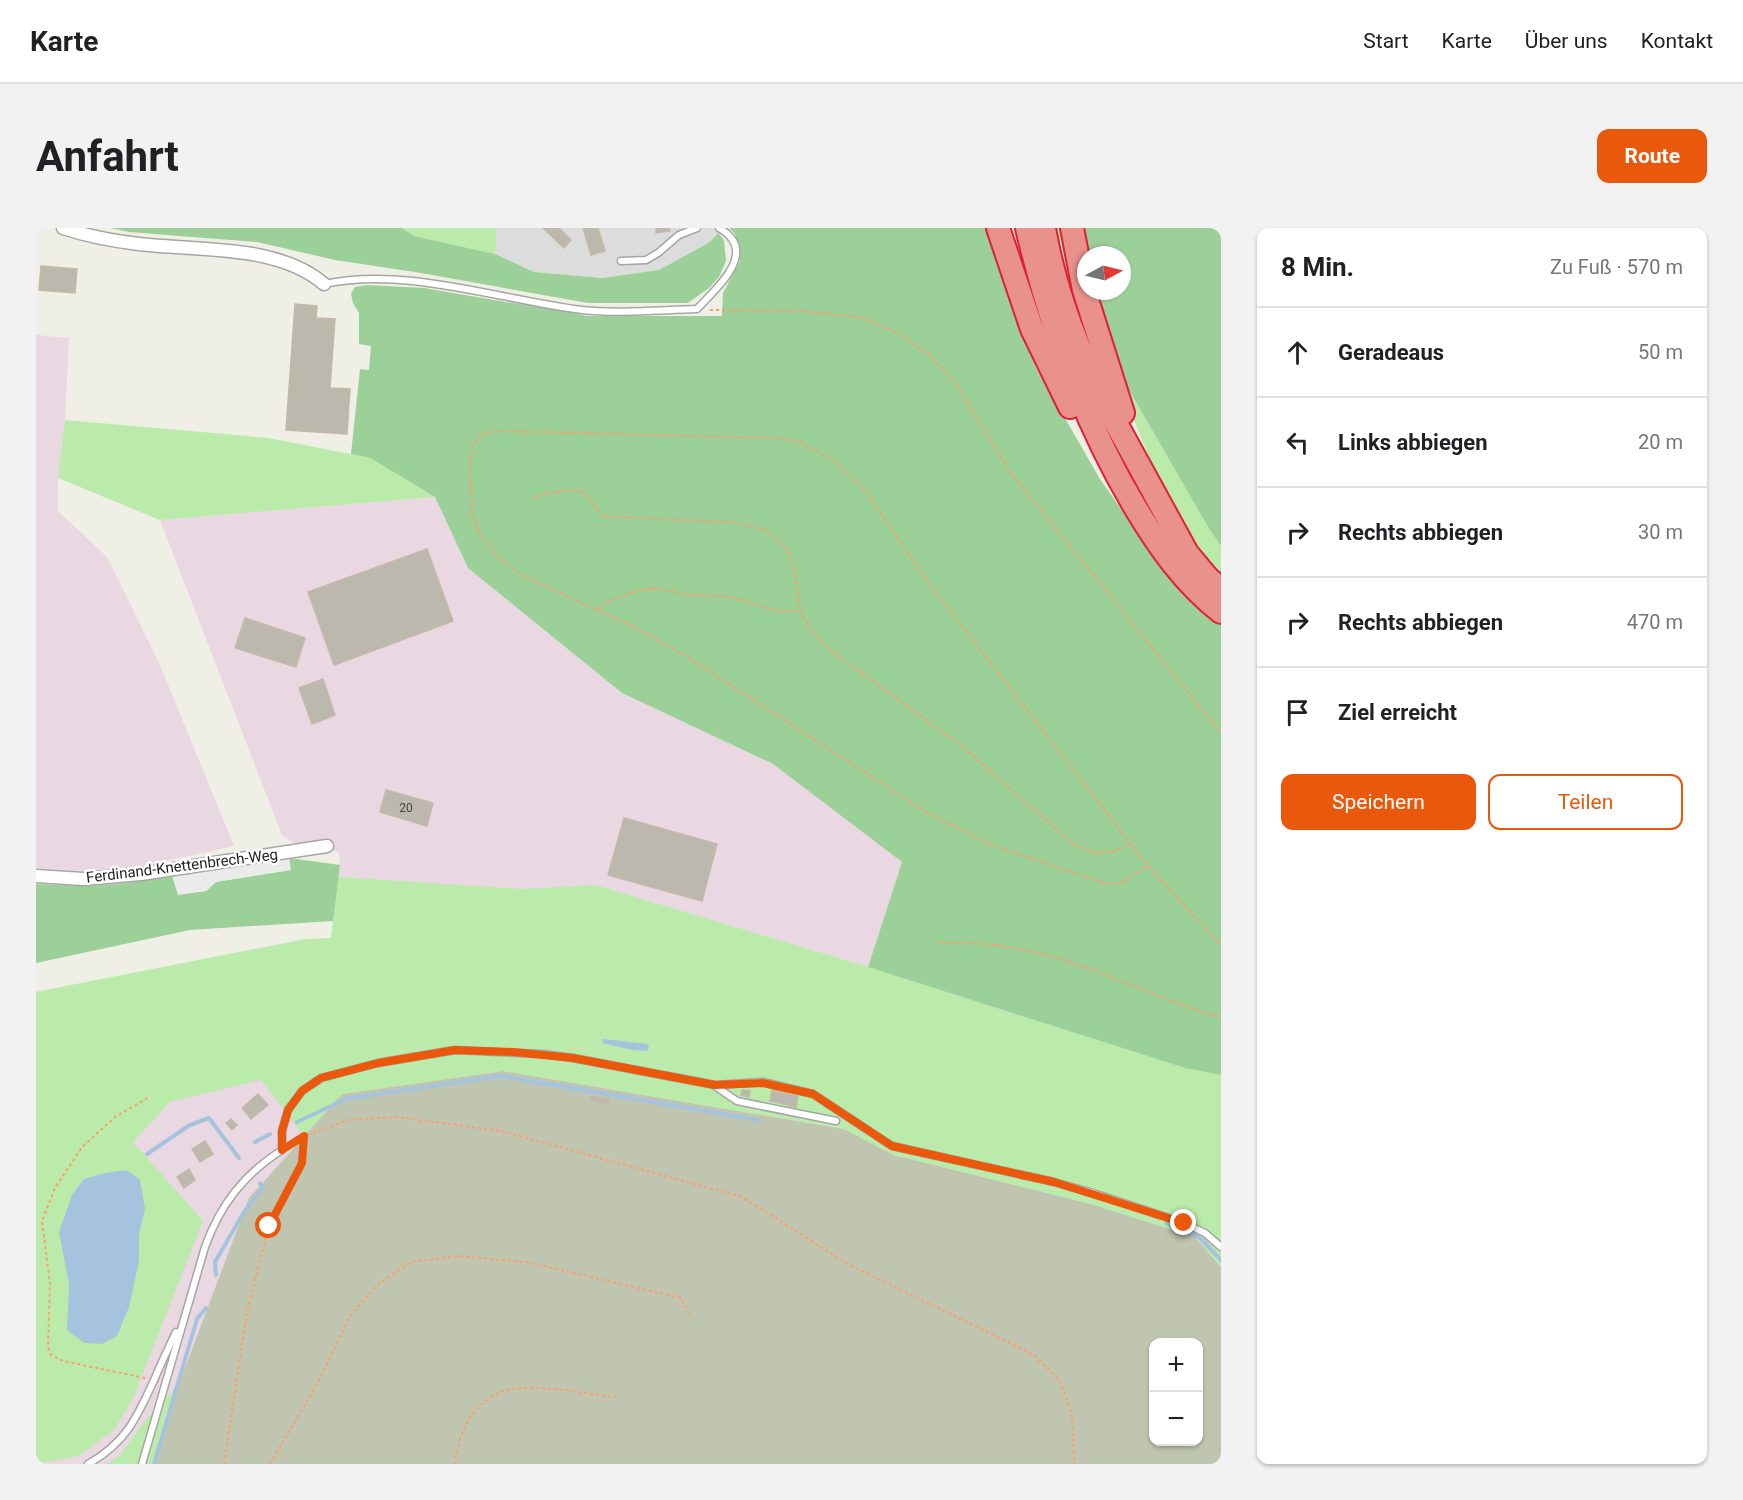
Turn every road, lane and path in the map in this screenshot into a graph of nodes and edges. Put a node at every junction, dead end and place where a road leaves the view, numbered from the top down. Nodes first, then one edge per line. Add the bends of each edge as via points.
1 (63, 228) edge
2 (697, 228) edge
3 (719, 228) edge
4 (998, 228) edge
5 (1027, 228) edge
6 (1044, 228) edge
7 (1072, 228) edge
8 (621, 261) dead end
9 (324, 284) joint
10 (697, 309) junction
11 (1142, 468) junction
12 (1116, 475) junction
13 (534, 498) dead end
14 (1221, 590) edge
15 (597, 610) junction
16 (800, 610) junction
17 (1221, 612) edge
18 (1221, 733) edge
19 (1131, 844) junction
20 (327, 846) dead end
21 (1148, 866) junction
22 (36, 876) edge
23 (938, 943) dead end
24 (1221, 945) edge
25 (1221, 1017) edge
26 (715, 1085) junction
27 (148, 1098) dead end
28 (836, 1121) dead end
29 (304, 1136) junction
30 (282, 1150) junction
31 (1221, 1247) edge
32 (185, 1312) junction
33 (690, 1317) dead end
34 (154, 1380) junction
35 (616, 1397) dead end
36 (88, 1464) edge
37 (142, 1464) edge
38 (224, 1464) edge
39 (270, 1464) edge
40 (454, 1464) edge
41 (1074, 1464) edge

1 - 9 street via 139,244 288,262 307,270
2 - 8 lane via 679,235 646,260
3 - 10 lane via 732,240 735,260 720,287
4 - 12 highway via 1047,363 1083,430
5 - 12 highway via 1068,370
6 - 11 highway via 1055,278 1079,349 1116,426
7 - 11 highway via 1093,322
9 - 10 lane via 389,279 583,310
10 - 18 path via 801,311 859,317 898,333 929,355 953,379 1011,472
11 - 14 highway via 1187,553
12 - 17 highway via 1186,581
13 - 16 path via 546,492 577,491 585,494 603,516 739,523 767,531 787,549
15 - 16 path via 627,594 655,588 731,597 782,612
15 - 19 path via 523,576 499,558 480,534 472,512 470,463 472,445 482,434 498,431 779,438 802,443 835,462 866,491 927,581
15 - 21 path via 678,651 924,811 989,844 1107,884 1123,882
16 - 19 path via 811,630 830,650 963,747 1073,844 1096,853
19 - 21 path
20 - 22 street, Ferdinand-Knettenbrech-Weg via 141,874 82,879
21 - 24 path
23 - 25 path via 974,942 1031,951
26 - 28 lane via 737,1101
26 - 30 lane via 573,1058 455,1050 378,1063 321,1078 302,1091 288,1110
26 - 31 lane via 763,1083 813,1094 892,1146 1093,1193 1184,1223 1205,1233
27 - 34 path via 115,1117 82,1146 55,1188 42,1221 50,1284 51,1355 63,1361
29 - 30 path
29 - 38 path via 302,1163 269,1226 247,1312
29 - 41 path via 348,1120 397,1117 489,1129 742,1197 846,1263 1034,1355 1060,1381 1072,1415
30 - 32 lane via 247,1176 219,1214
32 - 34 lane
32 - 37 lane
33 - 39 path via 681,1299 526,1262 457,1256 411,1262 377,1285 351,1316
34 - 36 lane via 130,1429 112,1449
35 - 40 path via 529,1388 504,1391 486,1400 470,1417 459,1439

